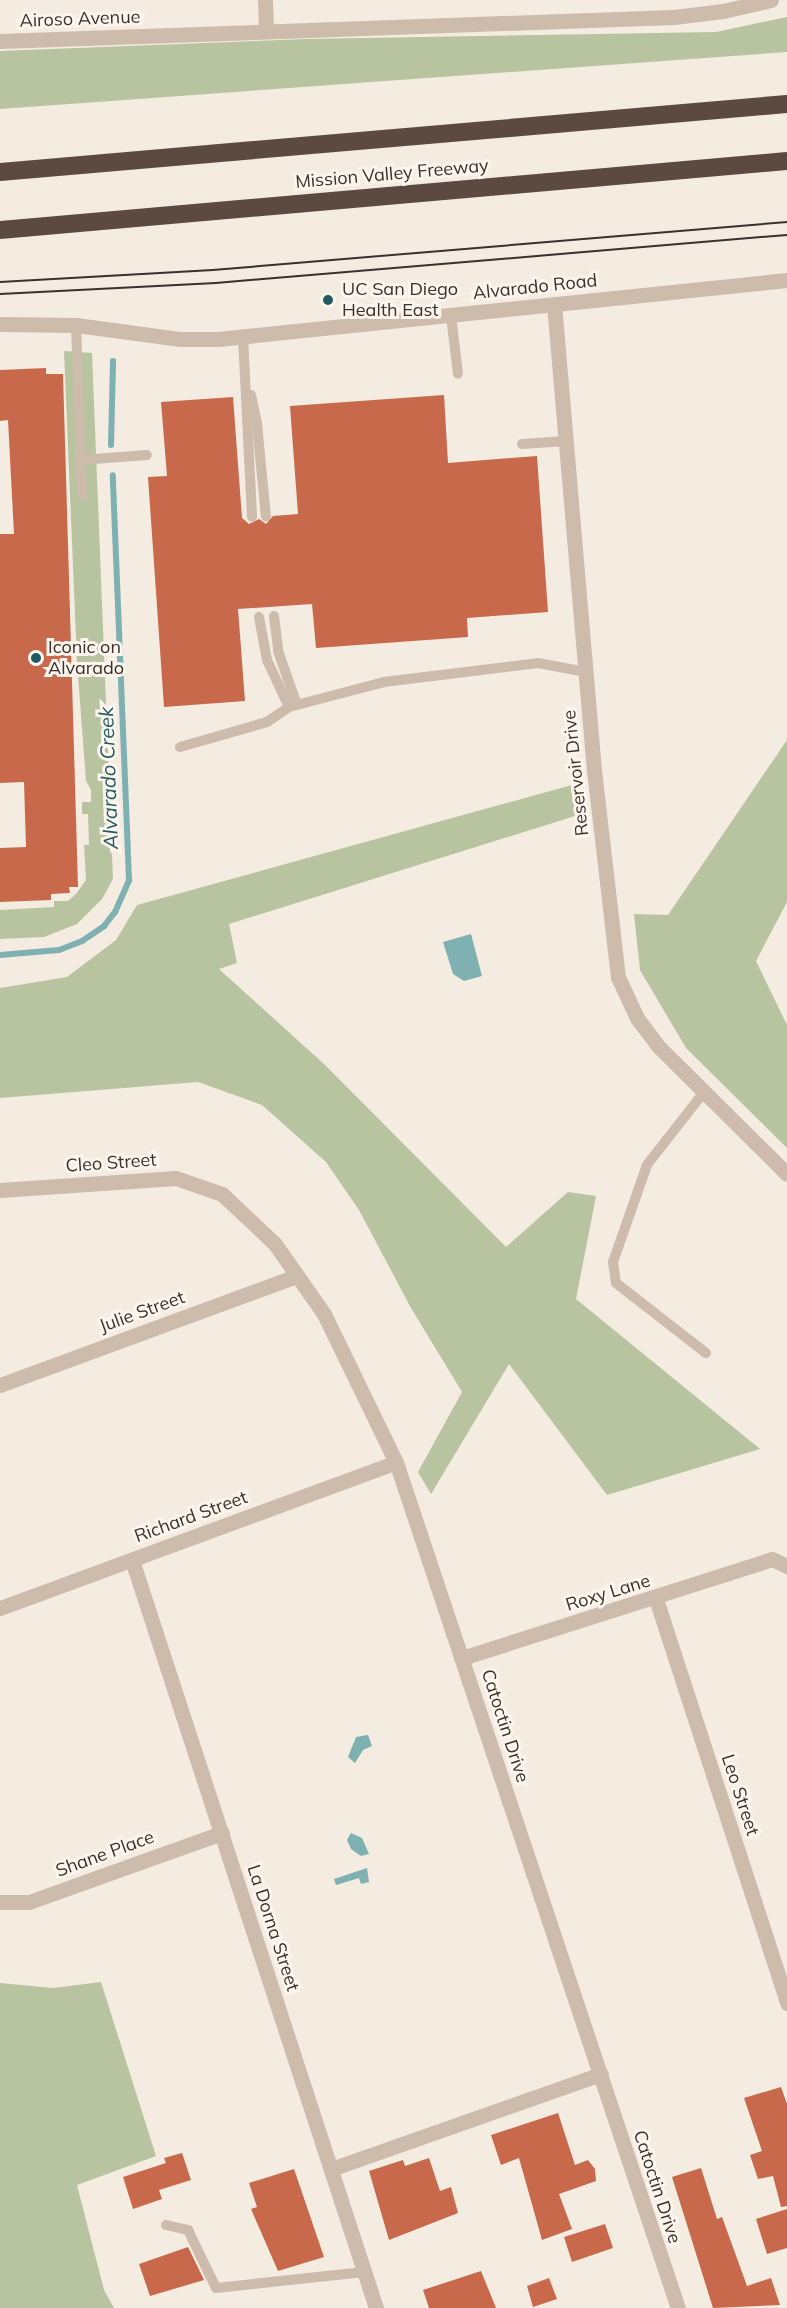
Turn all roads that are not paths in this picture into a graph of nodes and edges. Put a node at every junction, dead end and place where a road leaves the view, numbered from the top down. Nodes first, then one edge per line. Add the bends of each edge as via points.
1 (265, 0) edge
2 (771, 0) edge
3 (266, 31) junction
4 (0, 41) edge
5 (787, 104) edge
6 (787, 161) edge
7 (0, 172) edge
8 (0, 230) edge
9 (787, 280) edge
10 (554, 304) junction
11 (451, 316) junction
12 (0, 324) edge
13 (76, 325) junction
14 (243, 338) junction
15 (458, 374) dead end
16 (247, 380) junction
17 (566, 441) junction
18 (522, 444) dead end
19 (147, 455) dead end
20 (81, 460) junction
21 (82, 496) dead end
22 (252, 517) dead end
23 (266, 517) dead end
24 (274, 616) dead end
25 (259, 617) dead end
26 (586, 672) junction
27 (293, 706) junction
28 (180, 747) dead end
29 (704, 1092) junction
30 (787, 1174) edge
31 (0, 1190) edge
32 (222, 1194) joint
33 (297, 1276) junction
34 (706, 1353) dead end
35 (0, 1385) edge
36 (396, 1462) junction
37 (132, 1560) junction
38 (787, 1566) edge
39 (656, 1599) junction
40 (0, 1608) edge
41 (462, 1658) junction
42 (222, 1833) junction
43 (0, 1902) edge
44 (787, 2003) edge
45 (601, 2074) junction
46 (331, 2169) junction
47 (166, 2225) dead end
48 (364, 2272) junction
49 (376, 2308) edge
50 (678, 2308) edge

1 - 3 street
2 - 3 street, Airoso Avenue via 674,17
3 - 4 street, Airoso Avenue
5 - 7 highway, Mission Valley Freeway
6 - 8 highway, Mission Valley Freeway
9 - 10 street, Alvarado Road
10 - 11 street, Alvarado Road
10 - 17 street, Reservoir Drive
11 - 14 street, Alvarado Road
11 - 15 lane
12 - 13 street, Alvarado Road
13 - 14 street, Alvarado Road via 179,339
13 - 20 lane
14 - 16 lane
16 - 22 lane via 245,425
16 - 23 lane via 257,424
17 - 18 lane
17 - 26 street, Reservoir Drive
19 - 20 lane
20 - 21 lane
24 - 27 lane via 278,651
25 - 27 lane via 267,660
26 - 27 lane via 538,663 500,672 384,682
26 - 29 street, Reservoir Drive via 618,976 643,1026
27 - 28 lane via 267,722
29 - 30 street, Reservoir Drive
29 - 34 lane via 647,1165 613,1262 616,1283
31 - 32 street, Cleo Street via 176,1178
32 - 33 street, Catoctin Drive via 275,1244
33 - 35 street, Julie Street
33 - 36 street, Catoctin Drive via 324,1314
36 - 37 street, Richard Street
36 - 41 street, Catoctin Drive
37 - 40 street, Richard Street
37 - 42 street, La Dorna Street
38 - 39 street, Roxy Lane via 772,1559
39 - 41 street, Roxy Lane
39 - 44 street, Leo Street
41 - 45 street, Catoctin Drive via 550,1933
42 - 43 street, Shane Place via 29,1902
42 - 46 street, La Dorna Street
45 - 46 street
45 - 50 street, Catoctin Drive
46 - 48 street, La Dorna Street
47 - 48 lane via 188,2230 216,2288
48 - 49 street, La Dorna Street

